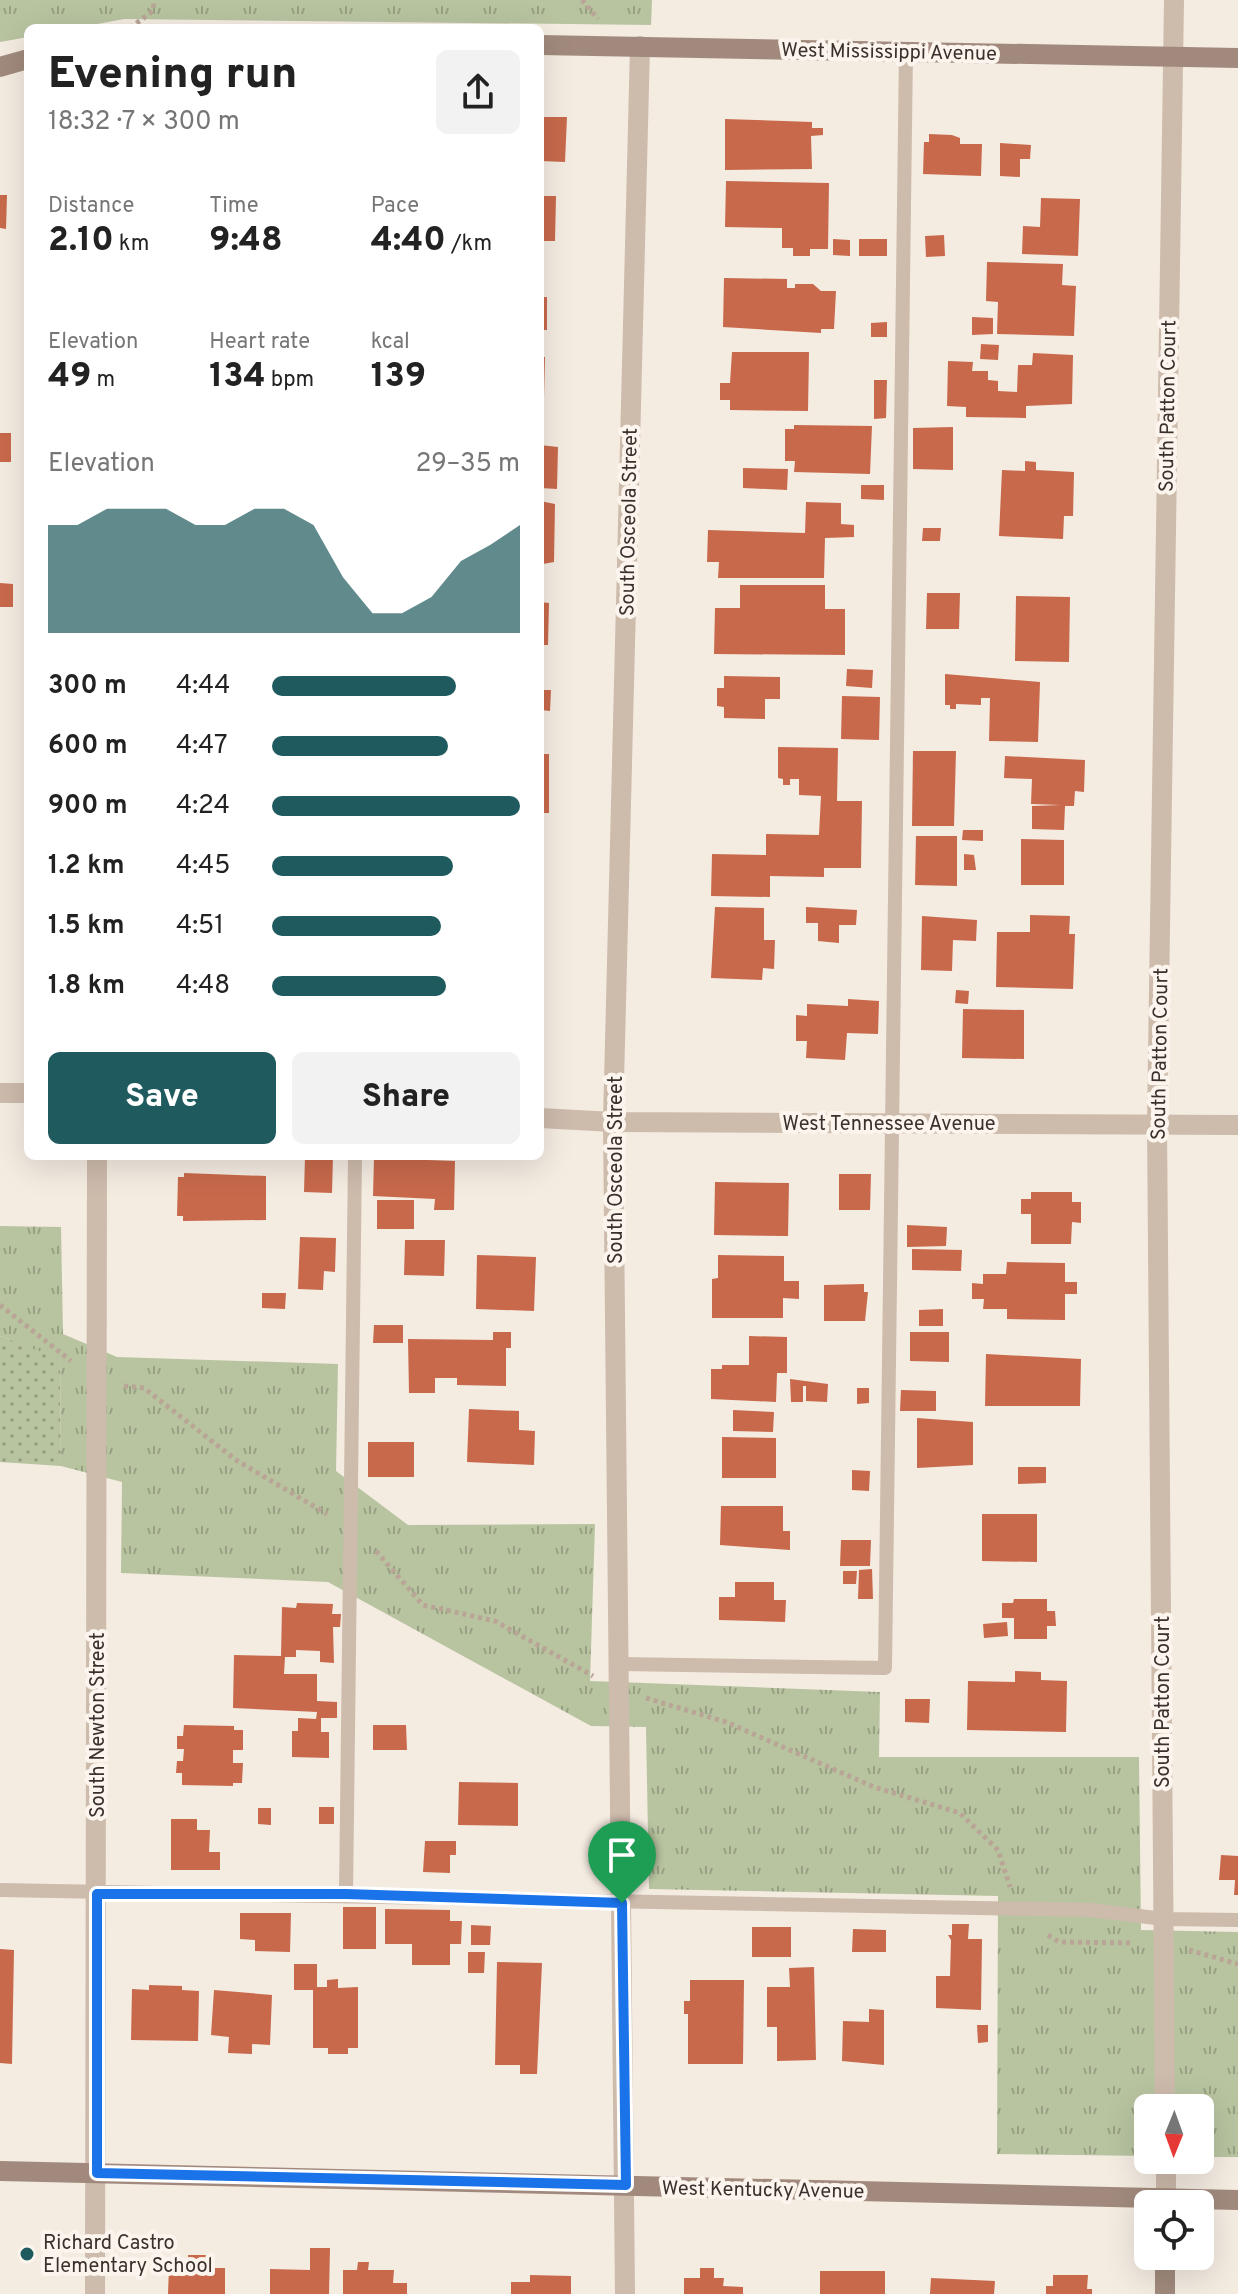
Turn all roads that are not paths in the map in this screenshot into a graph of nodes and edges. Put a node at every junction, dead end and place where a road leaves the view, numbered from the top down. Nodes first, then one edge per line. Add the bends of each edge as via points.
1 (1174, 0) edge
2 (544, 45) edge
3 (640, 46) junction
4 (906, 51) junction
5 (1172, 57) junction
6 (1238, 58) edge
7 (24, 60) edge
8 (0, 67) edge
9 (0, 1093) edge
10 (24, 1093) edge
11 (544, 1118) edge
12 (613, 1122) junction
13 (892, 1123) junction
14 (1157, 1124) junction
15 (1238, 1125) edge
16 (97, 1160) edge
17 (355, 1160) edge
18 (620, 1664) junction
19 (0, 1890) edge
20 (97, 1894) junction
21 (346, 1894) junction
22 (622, 1903) junction
23 (1164, 1919) junction
24 (1238, 1920) edge
25 (1165, 2094) edge
26 (0, 2171) edge
27 (97, 2173) junction
28 (626, 2185) junction
29 (1134, 2200) edge
30 (1214, 2200) edge
31 (1238, 2200) edge
32 (1165, 2270) edge
33 (95, 2294) edge
34 (625, 2294) edge
35 (1165, 2294) edge

1 - 5 street, South Patton Court
2 - 3 street, West Mississippi Avenue
3 - 4 street, West Mississippi Avenue
3 - 12 street, South Osceola Street
4 - 5 street, West Mississippi Avenue
4 - 13 lane
5 - 6 street, West Mississippi Avenue
5 - 14 street, South Patton Court
7 - 8 street
9 - 10 street
11 - 12 street, West Tennessee Avenue
12 - 13 street, West Tennessee Avenue
12 - 18 street, South Osceola Street
13 - 14 street, West Tennessee Avenue
13 - 18 lane via 885,1668
14 - 15 street, West Tennessee Avenue
14 - 23 street, South Patton Court
16 - 20 street, South Newton Street
17 - 21 lane
18 - 22 street, South Osceola Street
19 - 20 lane
20 - 21 lane
20 - 27 street, South Newton Street
21 - 22 lane
22 - 23 lane via 1091,1910
22 - 28 street, South Osceola Street
23 - 24 lane
23 - 25 street, South Patton Court
26 - 27 street, West Kentucky Avenue
27 - 28 street, West Kentucky Avenue
27 - 33 street, South Newton Street
28 - 29 street, West Kentucky Avenue
28 - 34 street, South Osceola Street
30 - 31 street, West Kentucky Avenue
32 - 35 street

